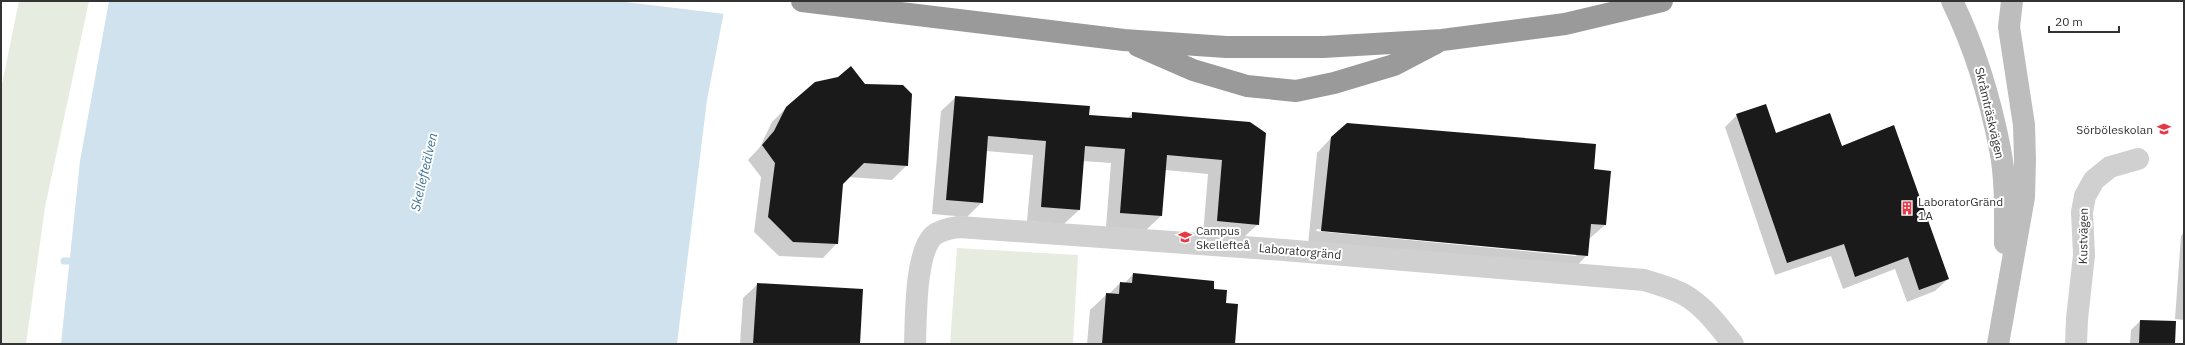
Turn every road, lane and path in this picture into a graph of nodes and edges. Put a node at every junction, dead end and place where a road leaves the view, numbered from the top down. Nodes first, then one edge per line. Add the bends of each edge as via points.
1 (802, 1) edge
2 (1662, 1) edge
3 (1952, 1) edge
4 (2012, 1) edge
5 (1124, 40) junction
6 (1442, 40) junction
7 (2138, 159) dead end
8 (2006, 303) junction
9 (1997, 342) edge
10 (915, 344) edge
11 (1733, 344) edge
12 (2076, 344) edge

1 - 5 highway
2 - 6 highway via 1565,24
3 - 8 main road, Skråmträskvägen via 1979,63 2000,150 2005,211
4 - 8 main road, Skråmträskvägen via 2009,27 2024,125 2025,160 2024,197
5 - 6 highway via 1226,46 1323,47
5 - 6 highway via 1193,70 1247,86 1296,91 1394,66
7 - 12 street, Kustvägen via 2110,167 2094,180 2085,196 2082,212 2084,255
8 - 9 main road, Skråmträskvägen
10 - 11 street, Laboratorgränd via 920,260 933,237 959,226 1644,280 1675,290 1692,300 1705,311

